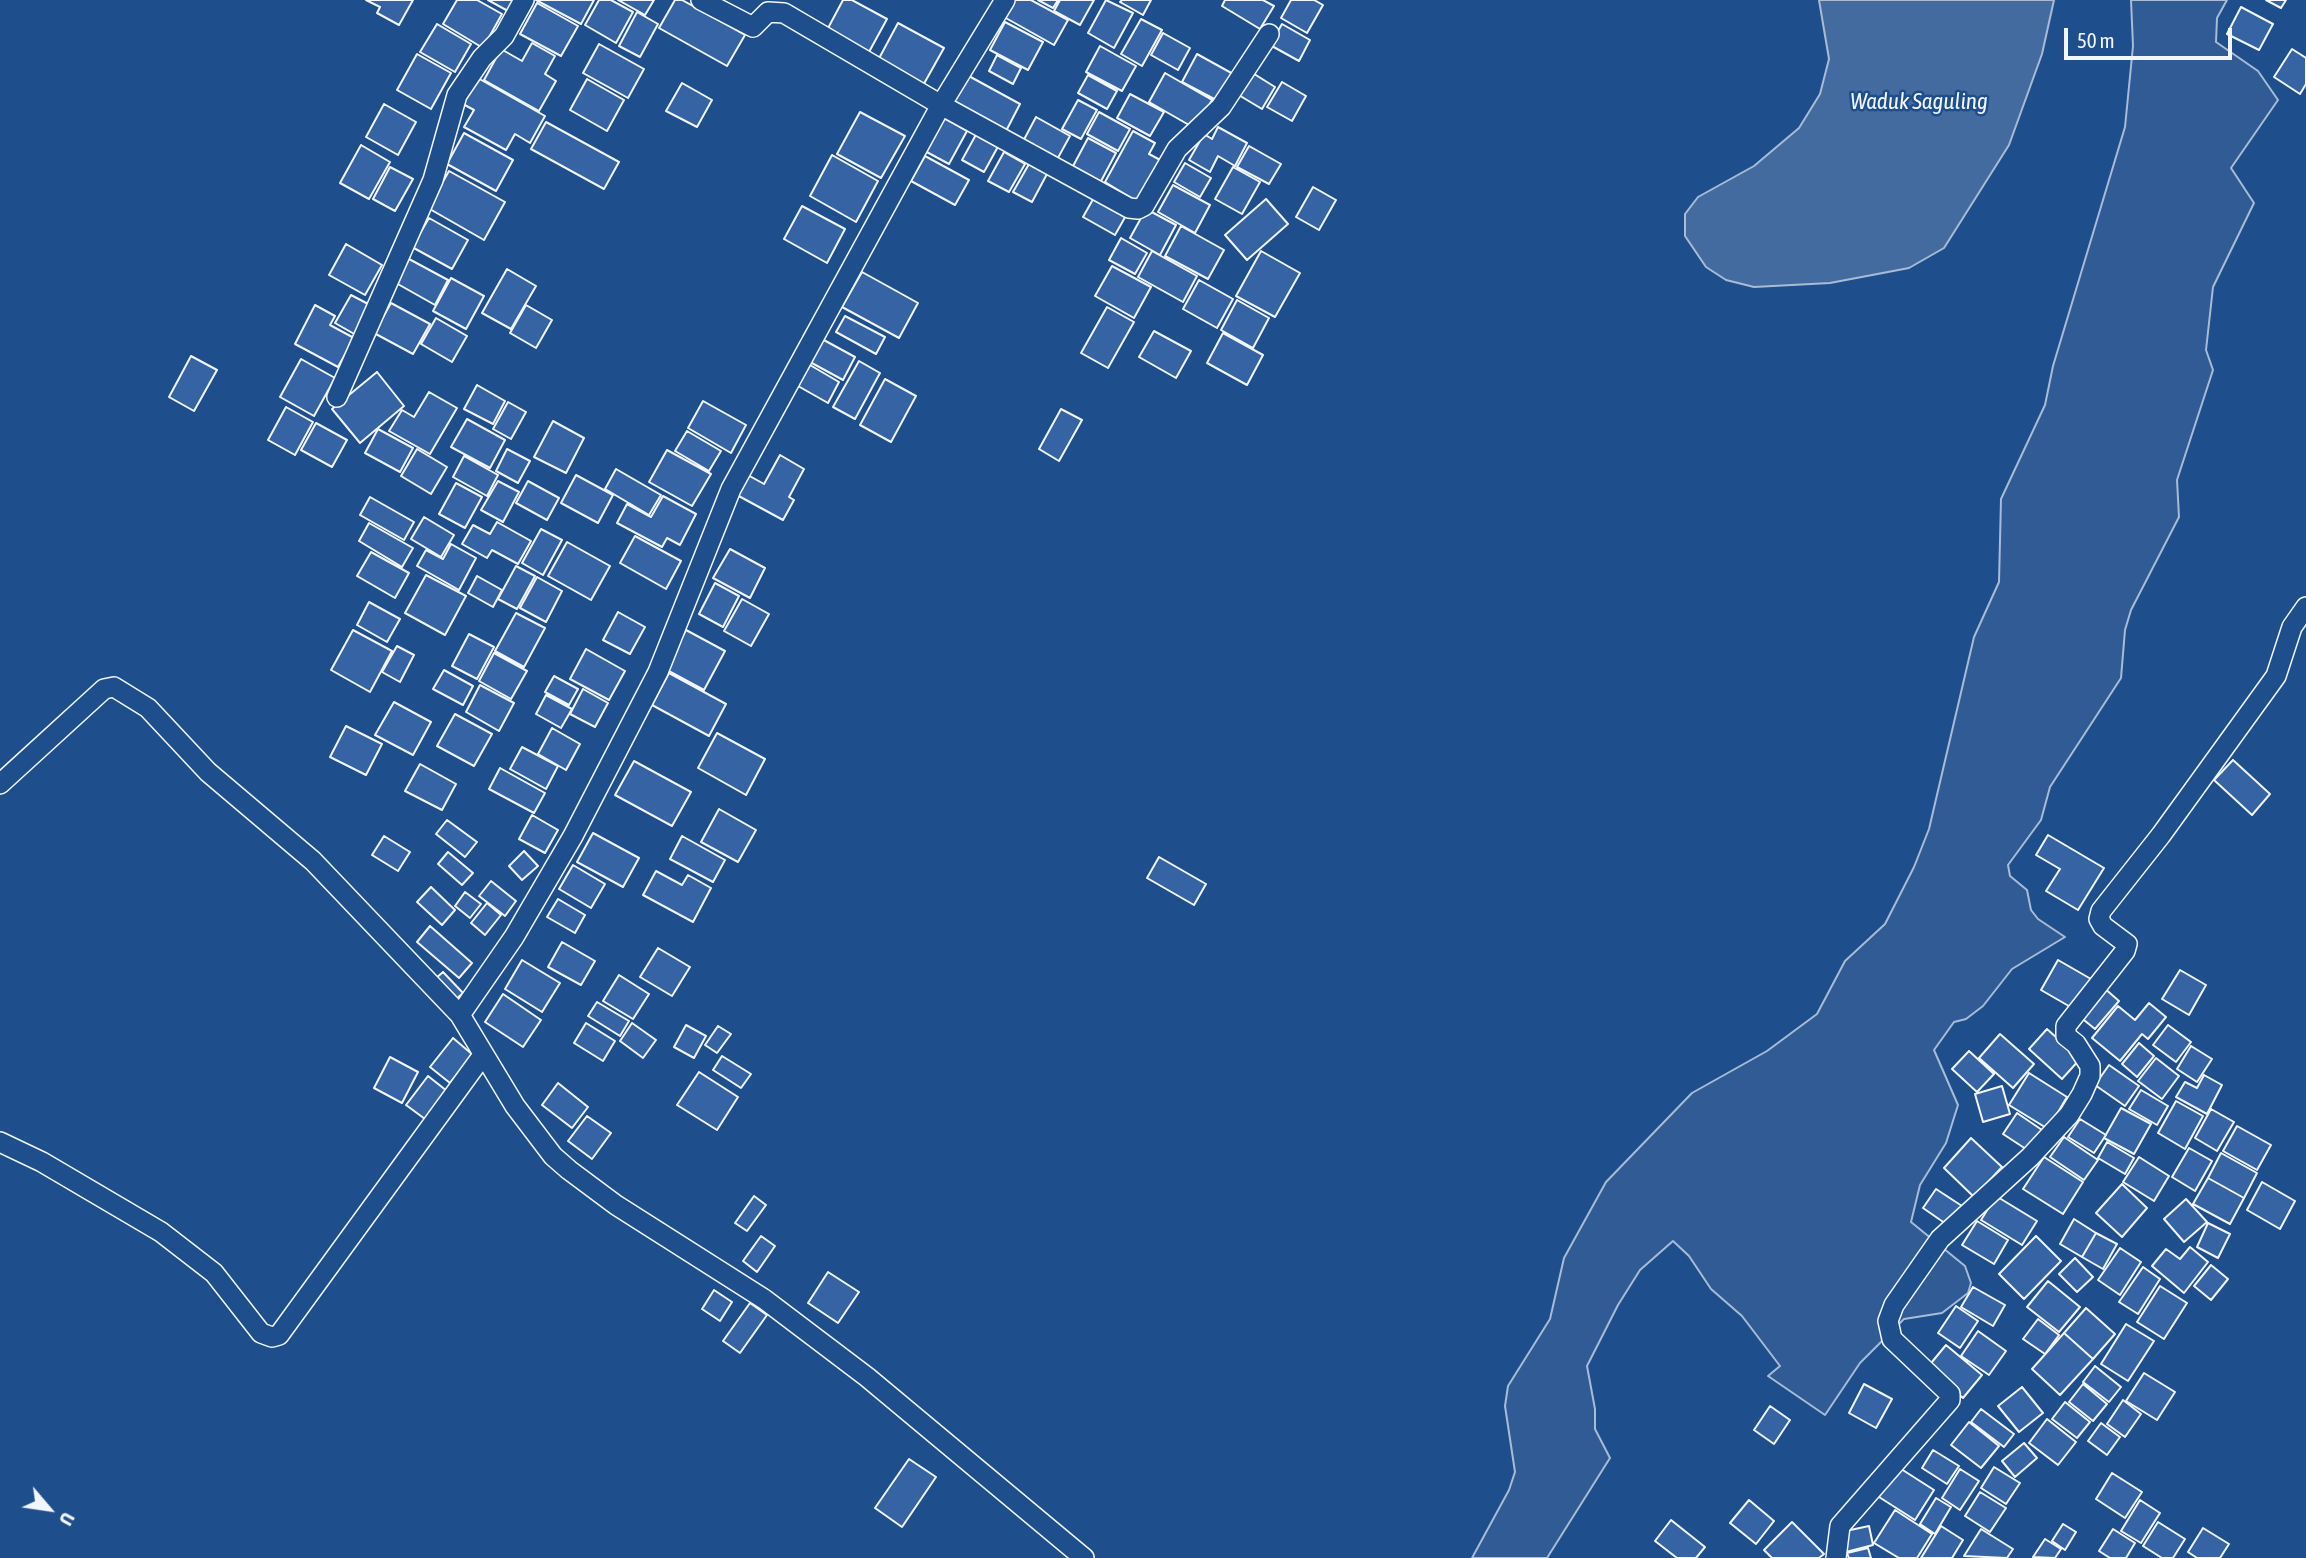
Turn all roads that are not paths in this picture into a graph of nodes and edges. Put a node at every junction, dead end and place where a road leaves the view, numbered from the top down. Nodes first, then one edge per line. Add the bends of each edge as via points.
1 (524, 0) edge
2 (701, 0) edge
3 (1005, 0) edge
4 (1269, 34) dead end
5 (941, 105) junction
6 (337, 397) dead end
7 (2306, 607) edge
8 (0, 784) edge
9 (460, 1015) junction
10 (483, 1055) junction
11 (0, 1142) edge
12 (1084, 1558) edge
13 (1836, 1558) edge

1 - 6 street via 504,36 457,95 433,180
2 - 5 street via 753,27 771,11 783,13
3 - 5 street
4 - 5 street via 1221,107 1175,152 1138,209
5 - 9 street via 731,489 659,672 573,836 514,937
7 - 13 street via 2292,627 2276,676 2101,911 2099,919 2104,926 2127,944 2066,1026 2066,1035 2090,1066 2082,1094 2030,1157 1940,1239 1894,1305 1888,1321 1892,1339 1950,1394 1950,1400 1840,1526
8 - 9 street via 104,689 114,687 148,708 208,772 313,861
9 - 10 street
10 - 11 street via 279,1335 272,1338 261,1333 214,1273 162,1232
10 - 12 street via 536,1135 569,1170 774,1307 867,1377

